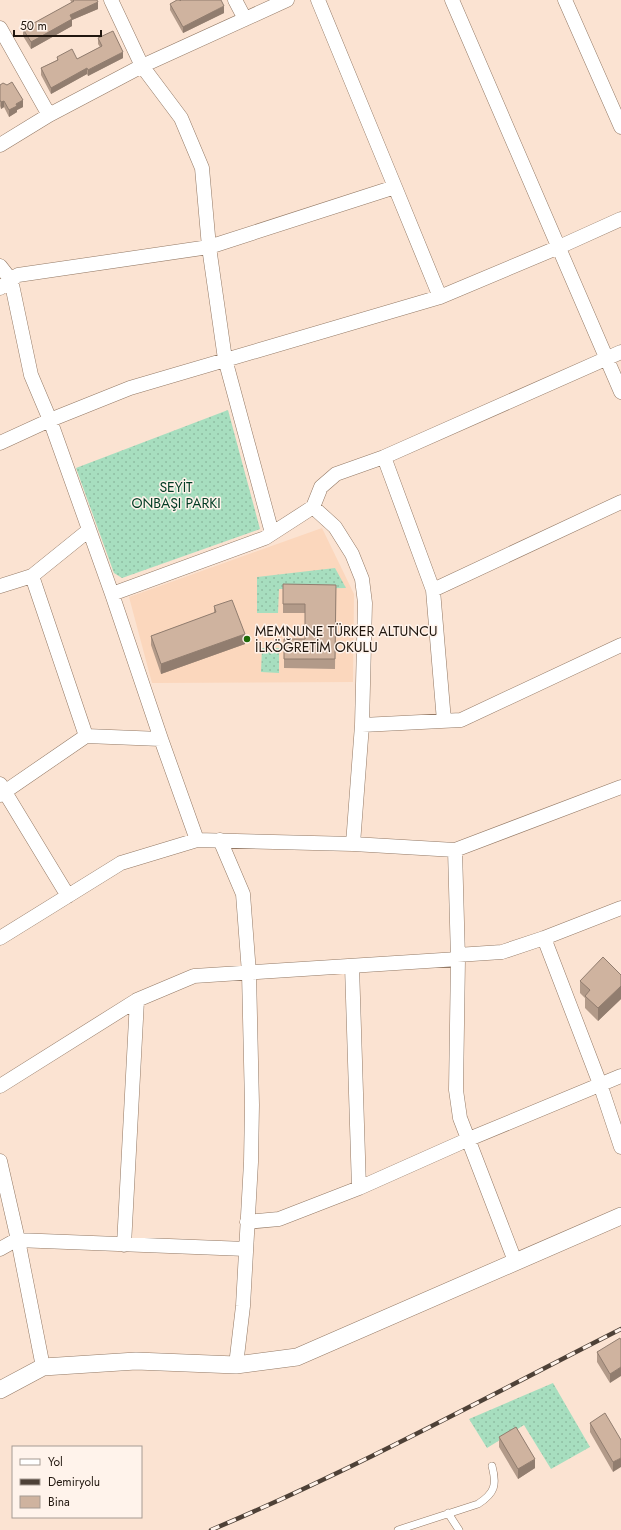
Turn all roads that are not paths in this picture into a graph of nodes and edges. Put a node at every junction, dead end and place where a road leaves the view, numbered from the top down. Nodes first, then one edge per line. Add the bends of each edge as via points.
1 (111, 0) edge
2 (235, 0) edge
3 (287, 0) edge
4 (318, 0) edge
5 (452, 0) edge
6 (565, 0) edge
7 (245, 19) junction
8 (0, 28) edge
9 (142, 66) junction
10 (49, 115) junction
11 (621, 127) edge
12 (0, 145) edge
13 (395, 187) junction
14 (621, 219) edge
15 (209, 247) junction
16 (558, 248) junction
17 (0, 266) edge
18 (5, 284) edge
19 (440, 297) junction
20 (621, 352) edge
21 (607, 359) junction
22 (225, 360) junction
23 (621, 392) edge
24 (50, 420) junction
25 (0, 443) edge
26 (384, 458) junction
27 (621, 502) edge
28 (313, 507) junction
29 (89, 530) junction
30 (272, 533) junction
31 (32, 576) junction
32 (0, 586) edge
33 (433, 590) junction
34 (112, 594) junction
35 (621, 645) edge
36 (444, 721) junction
37 (362, 725) junction
38 (86, 736) junction
39 (161, 739) junction
40 (621, 787) edge
41 (2, 790) edge
42 (197, 840) junction
43 (220, 840) junction
44 (353, 844) junction
45 (455, 850) junction
46 (68, 896) junction
47 (621, 908) edge
48 (0, 938) edge
49 (544, 938) junction
50 (458, 957) junction
51 (352, 966) junction
52 (249, 973) junction
53 (137, 1000) junction
54 (621, 1076) edge
55 (600, 1084) junction
56 (0, 1086) edge
57 (469, 1139) junction
58 (621, 1147) edge
59 (0, 1161) edge
60 (359, 1188) junction
61 (621, 1216) edge
62 (247, 1222) junction
63 (18, 1240) junction
64 (124, 1244) junction
65 (0, 1249) edge
66 (246, 1249) junction
67 (515, 1261) junction
68 (236, 1365) junction
69 (43, 1366) junction
70 (0, 1390) edge
71 (492, 1466) dead end
72 (448, 1514) junction
73 (399, 1530) edge
74 (459, 1530) edge

1 - 9 street
2 - 7 street
3 - 7 street
4 - 13 street
5 - 16 street
6 - 11 street
7 - 9 street
8 - 10 street
9 - 10 street
9 - 15 street via 182,118 202,168
10 - 12 street
13 - 15 street
13 - 19 street
14 - 16 street
15 - 18 street via 18,275
15 - 22 street
16 - 19 street
16 - 21 street
17 - 18 street
18 - 24 street via 31,375
19 - 22 street
20 - 21 street
21 - 23 street
21 - 26 street
22 - 24 street via 130,388
22 - 30 street
24 - 25 street
24 - 29 street
26 - 28 street via 336,474 321,487
26 - 33 street
27 - 33 street
28 - 30 street
28 - 37 street via 334,527 352,554 362,579 365,604
29 - 31 street
29 - 34 street
30 - 34 street via 265,538
31 - 32 street
31 - 38 street
33 - 36 street
34 - 39 street
35 - 36 street via 461,720
36 - 37 street
37 - 44 street
38 - 39 street
38 - 41 street
39 - 42 street
40 - 45 street
41 - 46 street
42 - 43 street
42 - 46 street via 121,864
43 - 44 street
43 - 52 street via 243,894
44 - 45 street
45 - 50 street
46 - 48 street
47 - 49 street
49 - 50 street via 502,952
49 - 55 street
50 - 51 street
50 - 57 street via 456,1090 460,1118
51 - 52 street
51 - 60 street
52 - 53 street via 194,976
52 - 62 street via 252,1104
53 - 56 street
53 - 64 street
54 - 55 street
55 - 57 street
55 - 58 street
57 - 60 street
57 - 67 street
59 - 63 street
60 - 62 street via 279,1219
61 - 67 street
62 - 66 street
63 - 64 street
63 - 65 street
63 - 69 street
64 - 66 street
66 - 68 street
67 - 68 street via 297,1357
68 - 69 street via 136,1361
69 - 70 street
71 - 72 lane via 495,1487 486,1499
72 - 73 lane
72 - 74 lane

